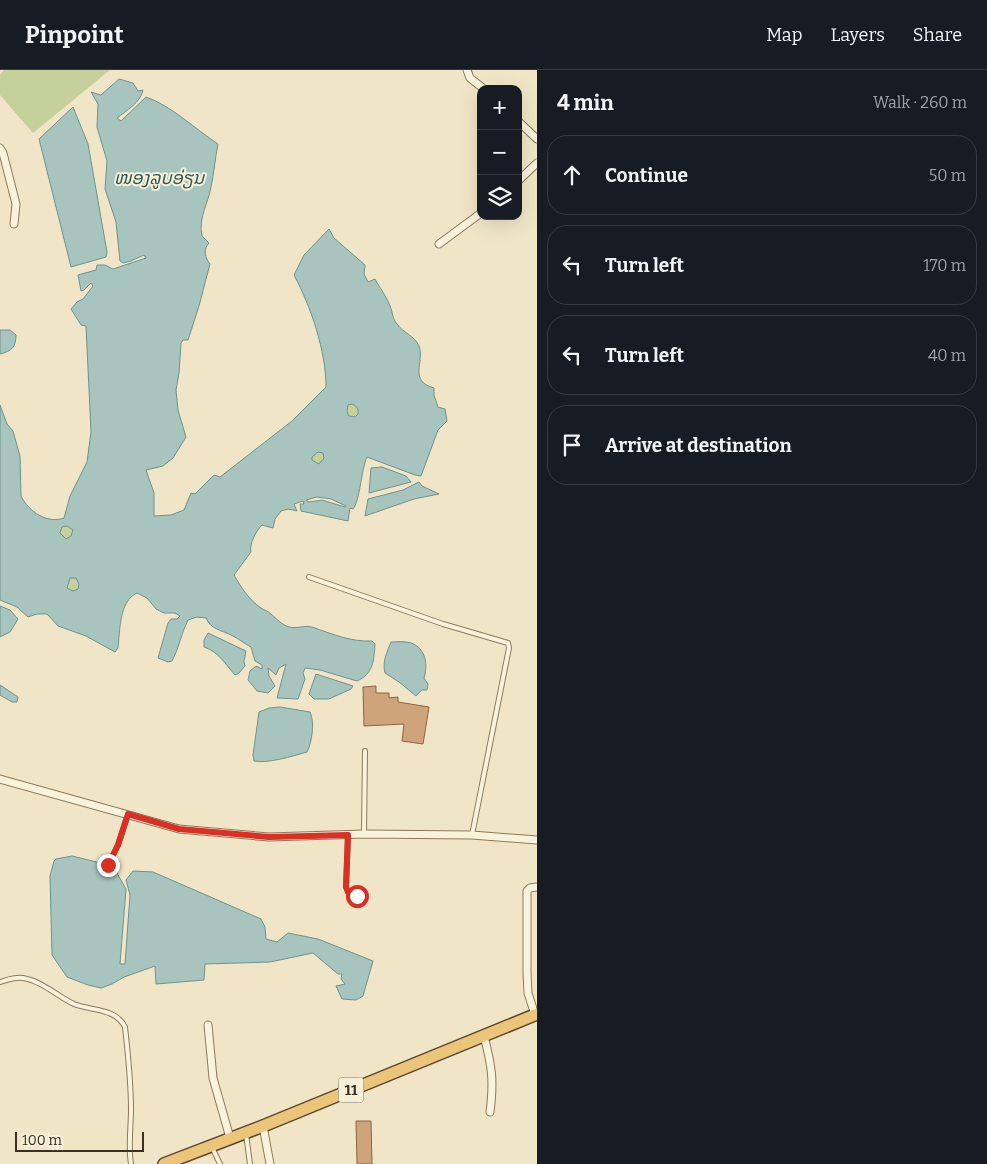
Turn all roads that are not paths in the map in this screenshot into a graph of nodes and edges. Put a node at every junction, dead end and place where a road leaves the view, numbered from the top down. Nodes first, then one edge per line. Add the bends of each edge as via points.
1 (467, 70) edge
2 (479, 85) edge
3 (522, 125) edge
4 (537, 139) edge
5 (0, 148) edge
6 (537, 163) edge
7 (522, 177) edge
8 (477, 216) edge
9 (14, 224) dead end
10 (439, 244) dead end
11 (309, 577) dead end
12 (364, 751) dead end
13 (0, 778) edge
14 (128, 814) junction
15 (364, 834) junction
16 (348, 835) junction
17 (472, 835) junction
18 (537, 840) edge
19 (108, 865) dead end
20 (537, 888) edge
21 (357, 896) dead end
22 (0, 982) edge
23 (536, 1014) edge
24 (208, 1025) dead end
25 (484, 1036) junction
26 (490, 1112) dead end
27 (263, 1126) junction
28 (246, 1132) junction
29 (230, 1138) junction
30 (211, 1145) junction
31 (131, 1164) edge
32 (164, 1164) edge
33 (220, 1164) edge
34 (250, 1164) edge
35 (270, 1164) edge

1 - 2 street via 470,78
3 - 4 street
5 - 9 street via 16,204
6 - 7 street
8 - 10 street
11 - 17 lane via 508,643
12 - 15 lane
13 - 14 street
14 - 16 street via 197,831 269,837
14 - 19 lane
15 - 16 street
15 - 17 street
16 - 21 lane via 346,887 348,892
17 - 18 street
20 - 23 street via 527,891 528,993
22 - 31 lane via 17,978 37,982 73,1003 108,1012 123,1022 131,1077
23 - 25 highway, 11
24 - 29 street via 213,1078
25 - 26 street via 492,1065
25 - 27 highway, 11
27 - 28 highway, 11
27 - 35 street
28 - 29 highway, 11
28 - 34 lane
29 - 30 highway, 11
30 - 32 highway, 11
30 - 33 lane

